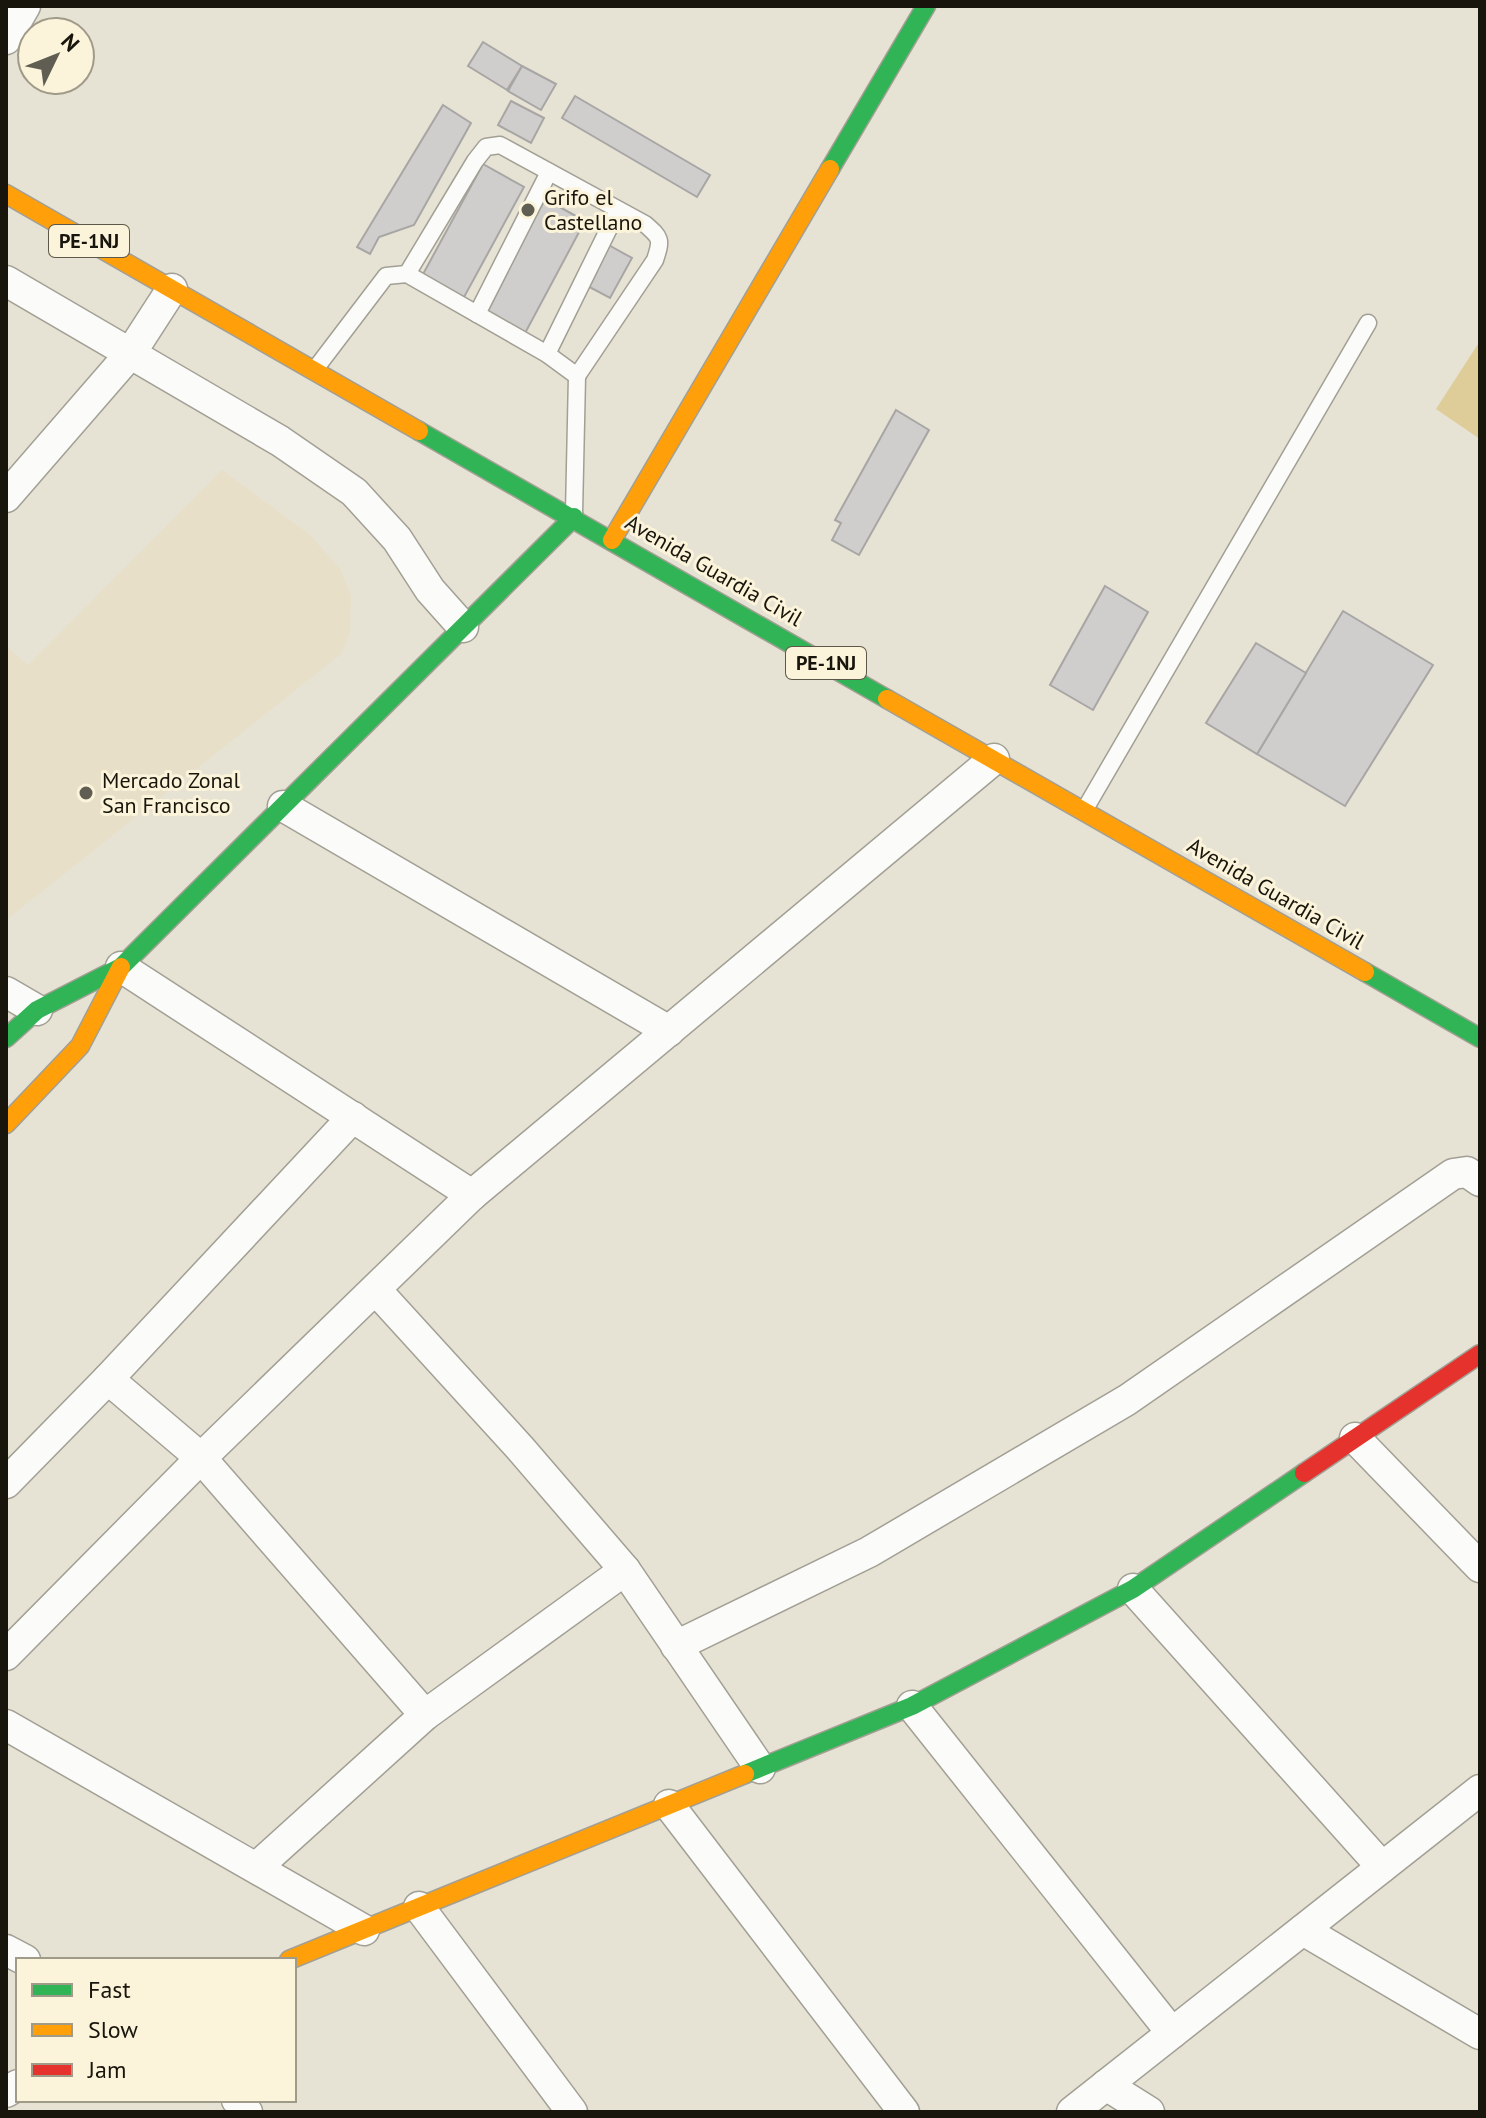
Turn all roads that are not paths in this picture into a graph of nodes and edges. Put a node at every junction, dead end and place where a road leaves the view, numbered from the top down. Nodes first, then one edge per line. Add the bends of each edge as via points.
1 (25, 6) edge
2 (926, 6) edge
3 (6, 39) edge
4 (549, 172) junction
5 (6, 194) edge
6 (618, 210) junction
7 (407, 274) junction
8 (6, 281) edge
9 (172, 289) junction
10 (477, 314) junction
11 (1368, 323) dead end
12 (130, 354) junction
13 (547, 354) junction
14 (315, 370) junction
15 (577, 376) junction
16 (6, 497) edge
17 (574, 517) junction
18 (612, 540) junction
19 (463, 627) junction
20 (994, 759) junction
21 (283, 806) junction
22 (1084, 811) junction
23 (121, 967) junction
24 (6, 992) edge
25 (37, 1010) junction
26 (669, 1031) junction
27 (6, 1038) edge
28 (1480, 1038) edge
29 (353, 1117) junction
30 (6, 1124) edge
31 (1480, 1181) edge
32 (472, 1195) junction
33 (376, 1290) junction
34 (1480, 1354) edge
35 (108, 1379) junction
36 (1355, 1438) junction
37 (201, 1458) junction
38 (6, 1483) edge
39 (1480, 1567) edge
40 (625, 1570) junction
41 (1133, 1589) junction
42 (676, 1646) junction
43 (6, 1655) edge
44 (912, 1706) junction
45 (425, 1715) junction
46 (6, 1725) edge
47 (760, 1768) junction
48 (1480, 1790) edge
49 (669, 1805) junction
50 (257, 1867) junction
51 (1382, 1867) junction
52 (419, 1907) junction
53 (364, 1930) junction
54 (1303, 1930) junction
55 (294, 1958) edge
56 (1172, 2033) junction
57 (1480, 2034) edge
58 (1106, 2085) junction
59 (572, 2112) edge
60 (904, 2112) edge
61 (1072, 2112) edge
62 (1149, 2112) edge

1 - 3 street
2 - 18 main road
4 - 6 lane
4 - 7 lane via 500,145 486,147
4 - 10 lane
5 - 9 main road, Avenida Guardia Civil / PE-1NJ
6 - 13 lane
6 - 15 lane via 645,224 660,243 655,260
7 - 10 lane
7 - 14 lane via 386,276
8 - 12 street
9 - 12 street
9 - 14 main road, Avenida Guardia Civil / PE-1NJ
10 - 13 lane
11 - 22 lane
12 - 16 street
12 - 19 street via 280,441 354,492
13 - 15 lane
14 - 17 main road, Avenida Guardia Civil / PE-1NJ
15 - 17 lane
17 - 18 main road, Avenida Guardia Civil / PE-1NJ
17 - 19 main road
18 - 20 main road, Avenida Guardia Civil / PE-1NJ
19 - 21 main road
20 - 22 main road, Avenida Guardia Civil / PE-1NJ
20 - 26 street
21 - 23 main road
21 - 26 street
22 - 28 main road, Avenida Guardia Civil / PE-1NJ
23 - 25 main road
23 - 29 street
23 - 30 main road via 80,1046
24 - 25 street
25 - 27 main road
26 - 32 street
29 - 32 street
29 - 35 street
31 - 42 street via 1467,1172 1453,1174 1127,1400 869,1552
32 - 33 street
33 - 37 street
33 - 40 street
34 - 36 main road
35 - 37 street
35 - 38 street
36 - 39 street
36 - 41 main road
37 - 43 street
37 - 45 street
40 - 42 street
40 - 45 street
41 - 44 main road
41 - 51 street
42 - 47 street
44 - 47 main road
44 - 56 street
45 - 50 street
46 - 50 street
47 - 49 main road
48 - 51 street
49 - 52 main road
49 - 60 street
50 - 53 street
51 - 54 street
52 - 53 main road
52 - 59 street
53 - 55 main road
54 - 56 street
54 - 57 street
56 - 58 street
58 - 61 street
58 - 62 street

